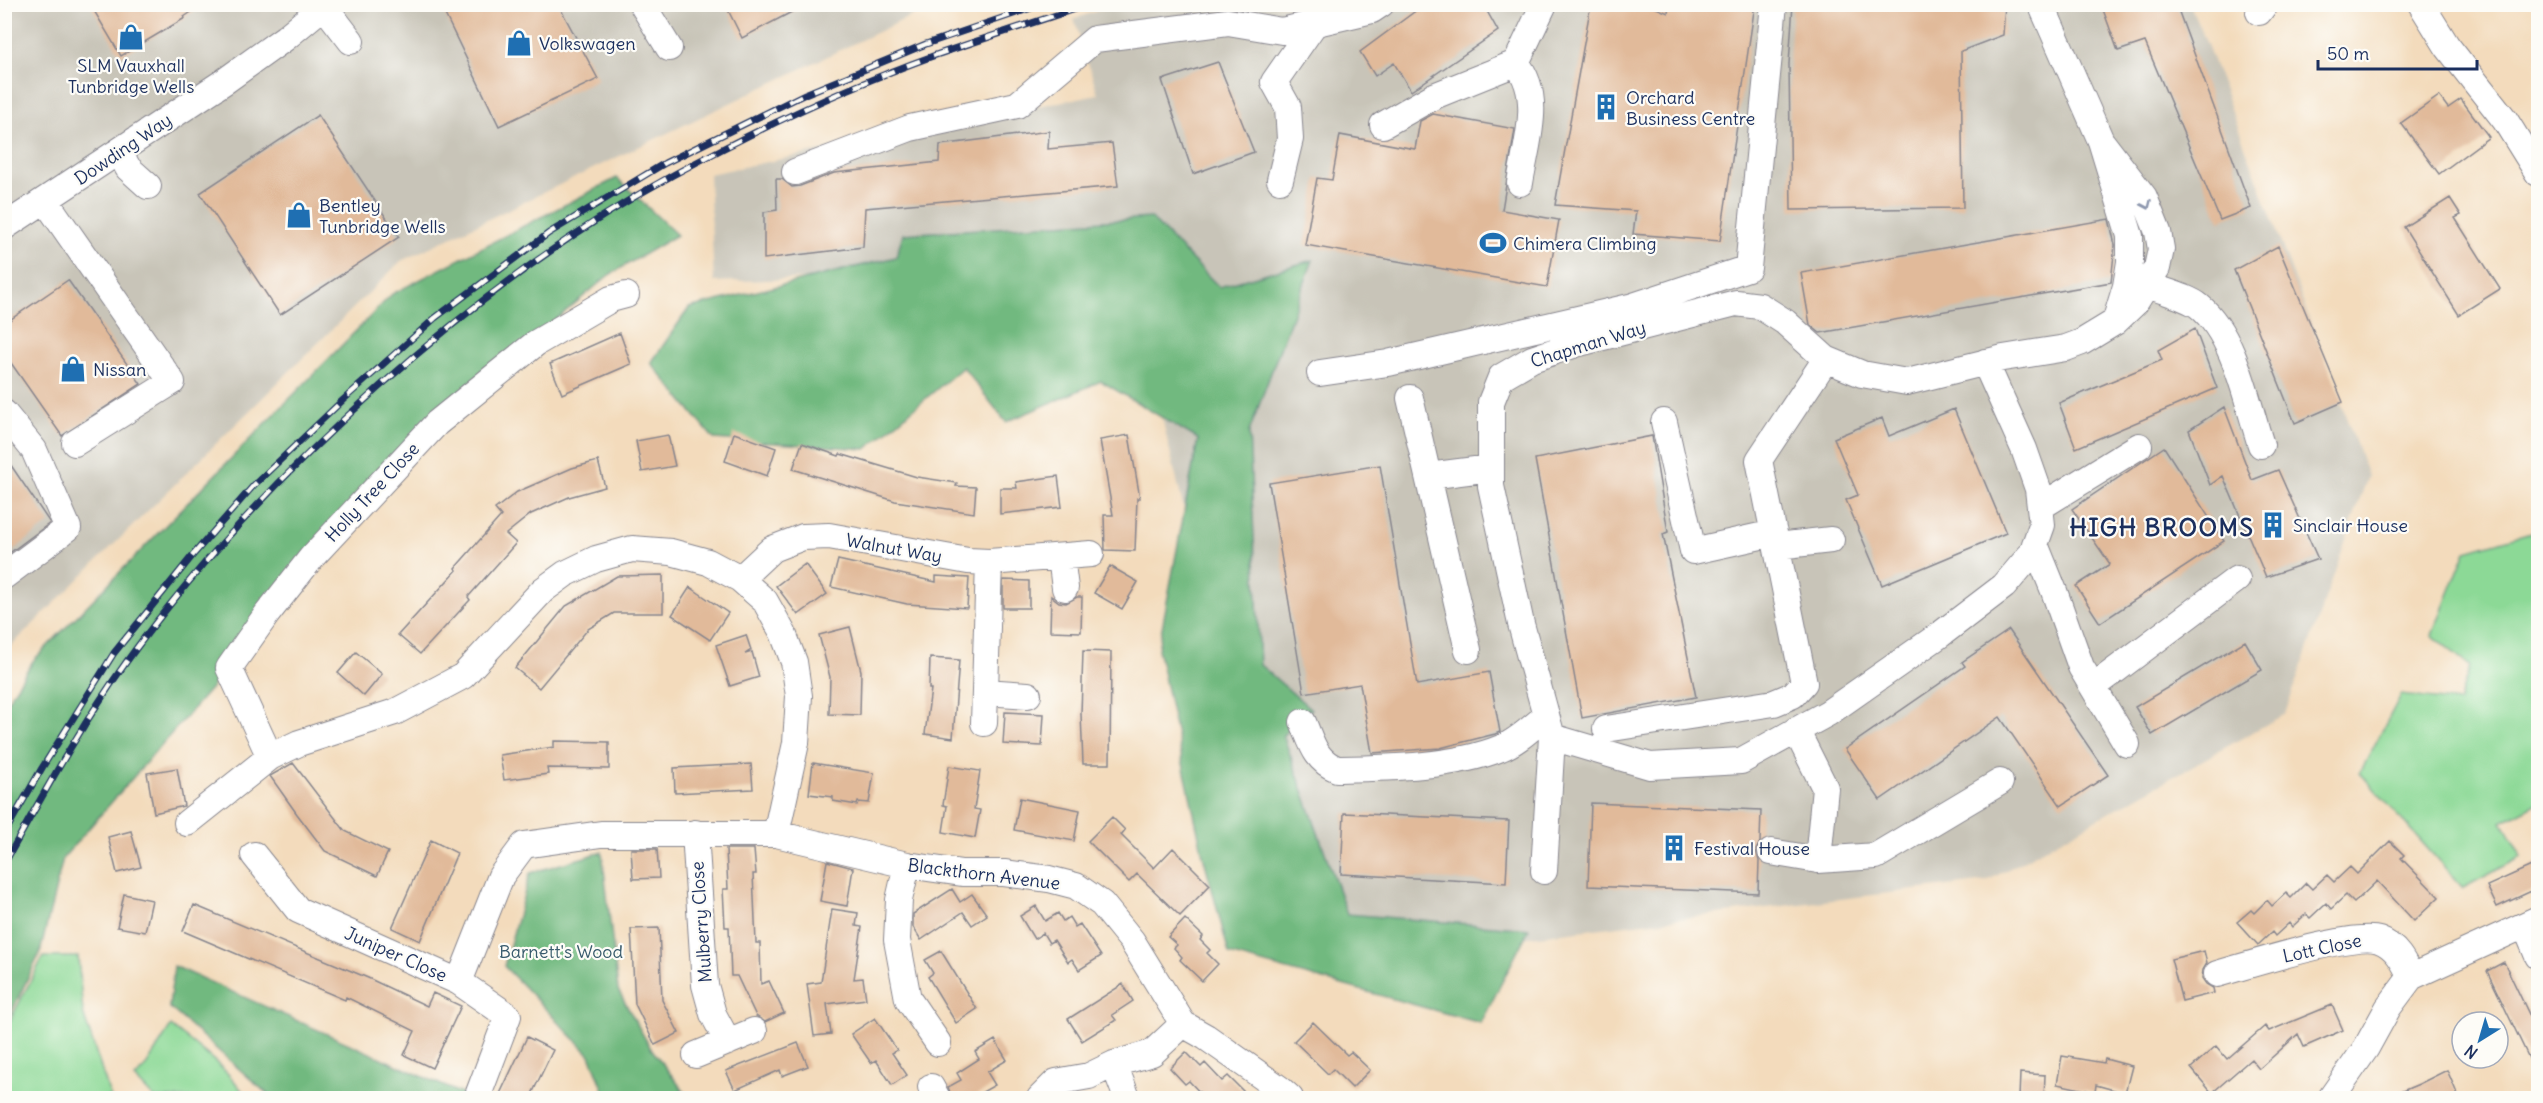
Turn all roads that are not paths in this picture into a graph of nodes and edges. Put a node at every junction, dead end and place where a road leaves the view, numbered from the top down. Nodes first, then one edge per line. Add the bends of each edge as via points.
1 (642, 4) edge
2 (1381, 4) edge
3 (1544, 4) edge
4 (1774, 4) edge
5 (2041, 4) edge
6 (2421, 4) edge
7 (325, 5) edge
8 (1315, 23) junction
9 (351, 41) dead end
10 (669, 48) dead end
11 (1516, 63) junction
12 (1383, 125) dead end
13 (2101, 141) junction
14 (118, 151) junction
15 (795, 172) dead end
16 (2538, 173) edge
17 (1280, 180) dead end
18 (1520, 183) dead end
19 (148, 186) dead end
20 (45, 200) junction
21 (4, 227) edge
22 (2148, 285) junction
23 (626, 295) dead end
24 (2115, 322) junction
25 (1826, 359) junction
26 (1984, 362) junction
27 (1320, 374) dead end
28 (1410, 398) dead end
29 (4, 413) edge
30 (1664, 422) dead end
31 (75, 443) dead end
32 (2260, 445) dead end
33 (2139, 446) dead end
34 (1491, 468) junction
35 (1428, 476) junction
36 (2040, 507) junction
37 (1775, 539) junction
38 (1831, 540) dead end
39 (2035, 544) junction
40 (1091, 554) dead end
41 (1061, 556) junction
42 (989, 562) junction
43 (4, 576) edge
44 (740, 579) junction
45 (2237, 579) dead end
46 (1065, 588) dead end
47 (1468, 650) dead end
48 (2093, 687) junction
49 (985, 692) junction
50 (1028, 695) dead end
51 (1303, 722) dead end
52 (984, 723) dead end
53 (1549, 727) junction
54 (1606, 729) dead end
55 (1796, 730) junction
56 (2127, 744) dead end
57 (270, 757) junction
58 (2000, 782) dead end
59 (187, 823) dead end
60 (695, 833) junction
61 (776, 834) junction
62 (1771, 852) dead end
63 (254, 855) dead end
64 (1818, 860) junction
65 (907, 865) junction
66 (1544, 871) dead end
67 (2532, 922) edge
68 (2538, 956) edge
69 (2217, 974) dead end
70 (2412, 977) junction
71 (459, 982) junction
72 (1183, 1024) junction
73 (754, 1031) dead end
74 (728, 1042) junction
75 (938, 1043) dead end
76 (696, 1055) dead end
77 (1114, 1064) junction
78 (477, 1098) edge
79 (1040, 1098) edge
80 (1127, 1098) edge
81 (1290, 1098) edge
82 (2331, 1098) edge

1 - 10 street
2 - 8 street via 1372,10
3 - 11 street
4 - 27 street via 1748,268 1630,307 1388,363
5 - 13 street, Chapman Way
6 - 16 street via 2447,46 2505,120
7 - 9 street
7 - 14 street, Dowding Way via 234,75
8 - 15 street via 1282,31 1228,22 1095,39 1017,105 910,128
8 - 17 street via 1274,82 1288,108 1290,139
11 - 12 street via 1434,96
11 - 18 street via 1529,84 1532,104
13 -> 22 street, Chapman Way via 2144,197 2158,232 2161,249
13 - 24 street, Chapman Way via 2130,236 2126,286
14 - 19 street via 128,168
14 - 20 street, Dowding Way
20 - 21 street, Dowding Way
20 - 31 street via 172,382
22 - 24 street, Chapman Way
22 - 32 street via 2198,305 2216,325 2235,363
23 - 57 street, Holly Tree Close via 611,299 536,343 437,423 312,557 267,614 229,668
24 - 26 street, Chapman Way via 2066,348
25 - 26 street, Chapman Way via 1862,374 1907,382
25 - 34 street, Chapman Way via 1785,322 1760,306 1736,303 1576,344 1533,358 1501,377 1491,402
25 - 37 street via 1759,460
26 - 36 street via 2024,448
28 - 35 street
29 - 43 street via 34,450 68,528
30 - 37 street via 1693,551
33 - 36 street
34 - 35 street
34 - 53 street, Chapman Way via 1491,486 1521,624
35 - 47 street
36 - 39 street via 2042,525
37 - 38 street
37 - 54 street via 1804,683 1793,695 1774,703
39 - 48 street via 2081,668
39 - 55 street via 2004,586 1828,713
40 - 41 street, Walnut Way
41 - 42 street, Walnut Way
41 - 46 street
42 - 44 street, Walnut Way via 907,552 829,536 803,537 772,549
42 - 49 street
44 - 57 street via 708,562 671,552 632,549 596,559 543,590 463,676 395,712 299,742
44 - 61 street via 765,601 783,633 794,662 799,696 796,743
45 - 48 street
48 - 56 street
49 - 50 street
49 - 52 street
51 - 53 street via 1317,754 1337,769 1399,768 1478,756
53 - 55 street via 1650,766 1741,761
53 - 66 street, Chapman Way
55 - 64 street via 1825,788
57 - 59 street
58 - 64 street via 1876,856
60 - 61 street, Blackthorn Avenue
60 - 71 street, Juniper Close via 601,834 524,845 501,876
60 - 74 street, Mulberry Close via 705,985 713,1014
61 - 65 street, Blackthorn Avenue
62 - 64 street
63 - 71 street, Juniper Close via 298,910
65 - 72 street, Blackthorn Avenue via 1049,879 1076,886 1102,904 1132,940
65 - 75 street via 899,900 897,940 908,999
67 - 68 street
67 - 70 street
69 - 70 street, Lott Close via 2312,947 2369,937 2394,949
70 - 82 street
71 - 78 street via 508,1016
72 - 77 street via 1152,1053
72 - 81 street, Blackthorn Avenue
73 - 74 street
74 - 76 street
77 - 79 street via 1089,1076 1056,1082
77 - 80 street

